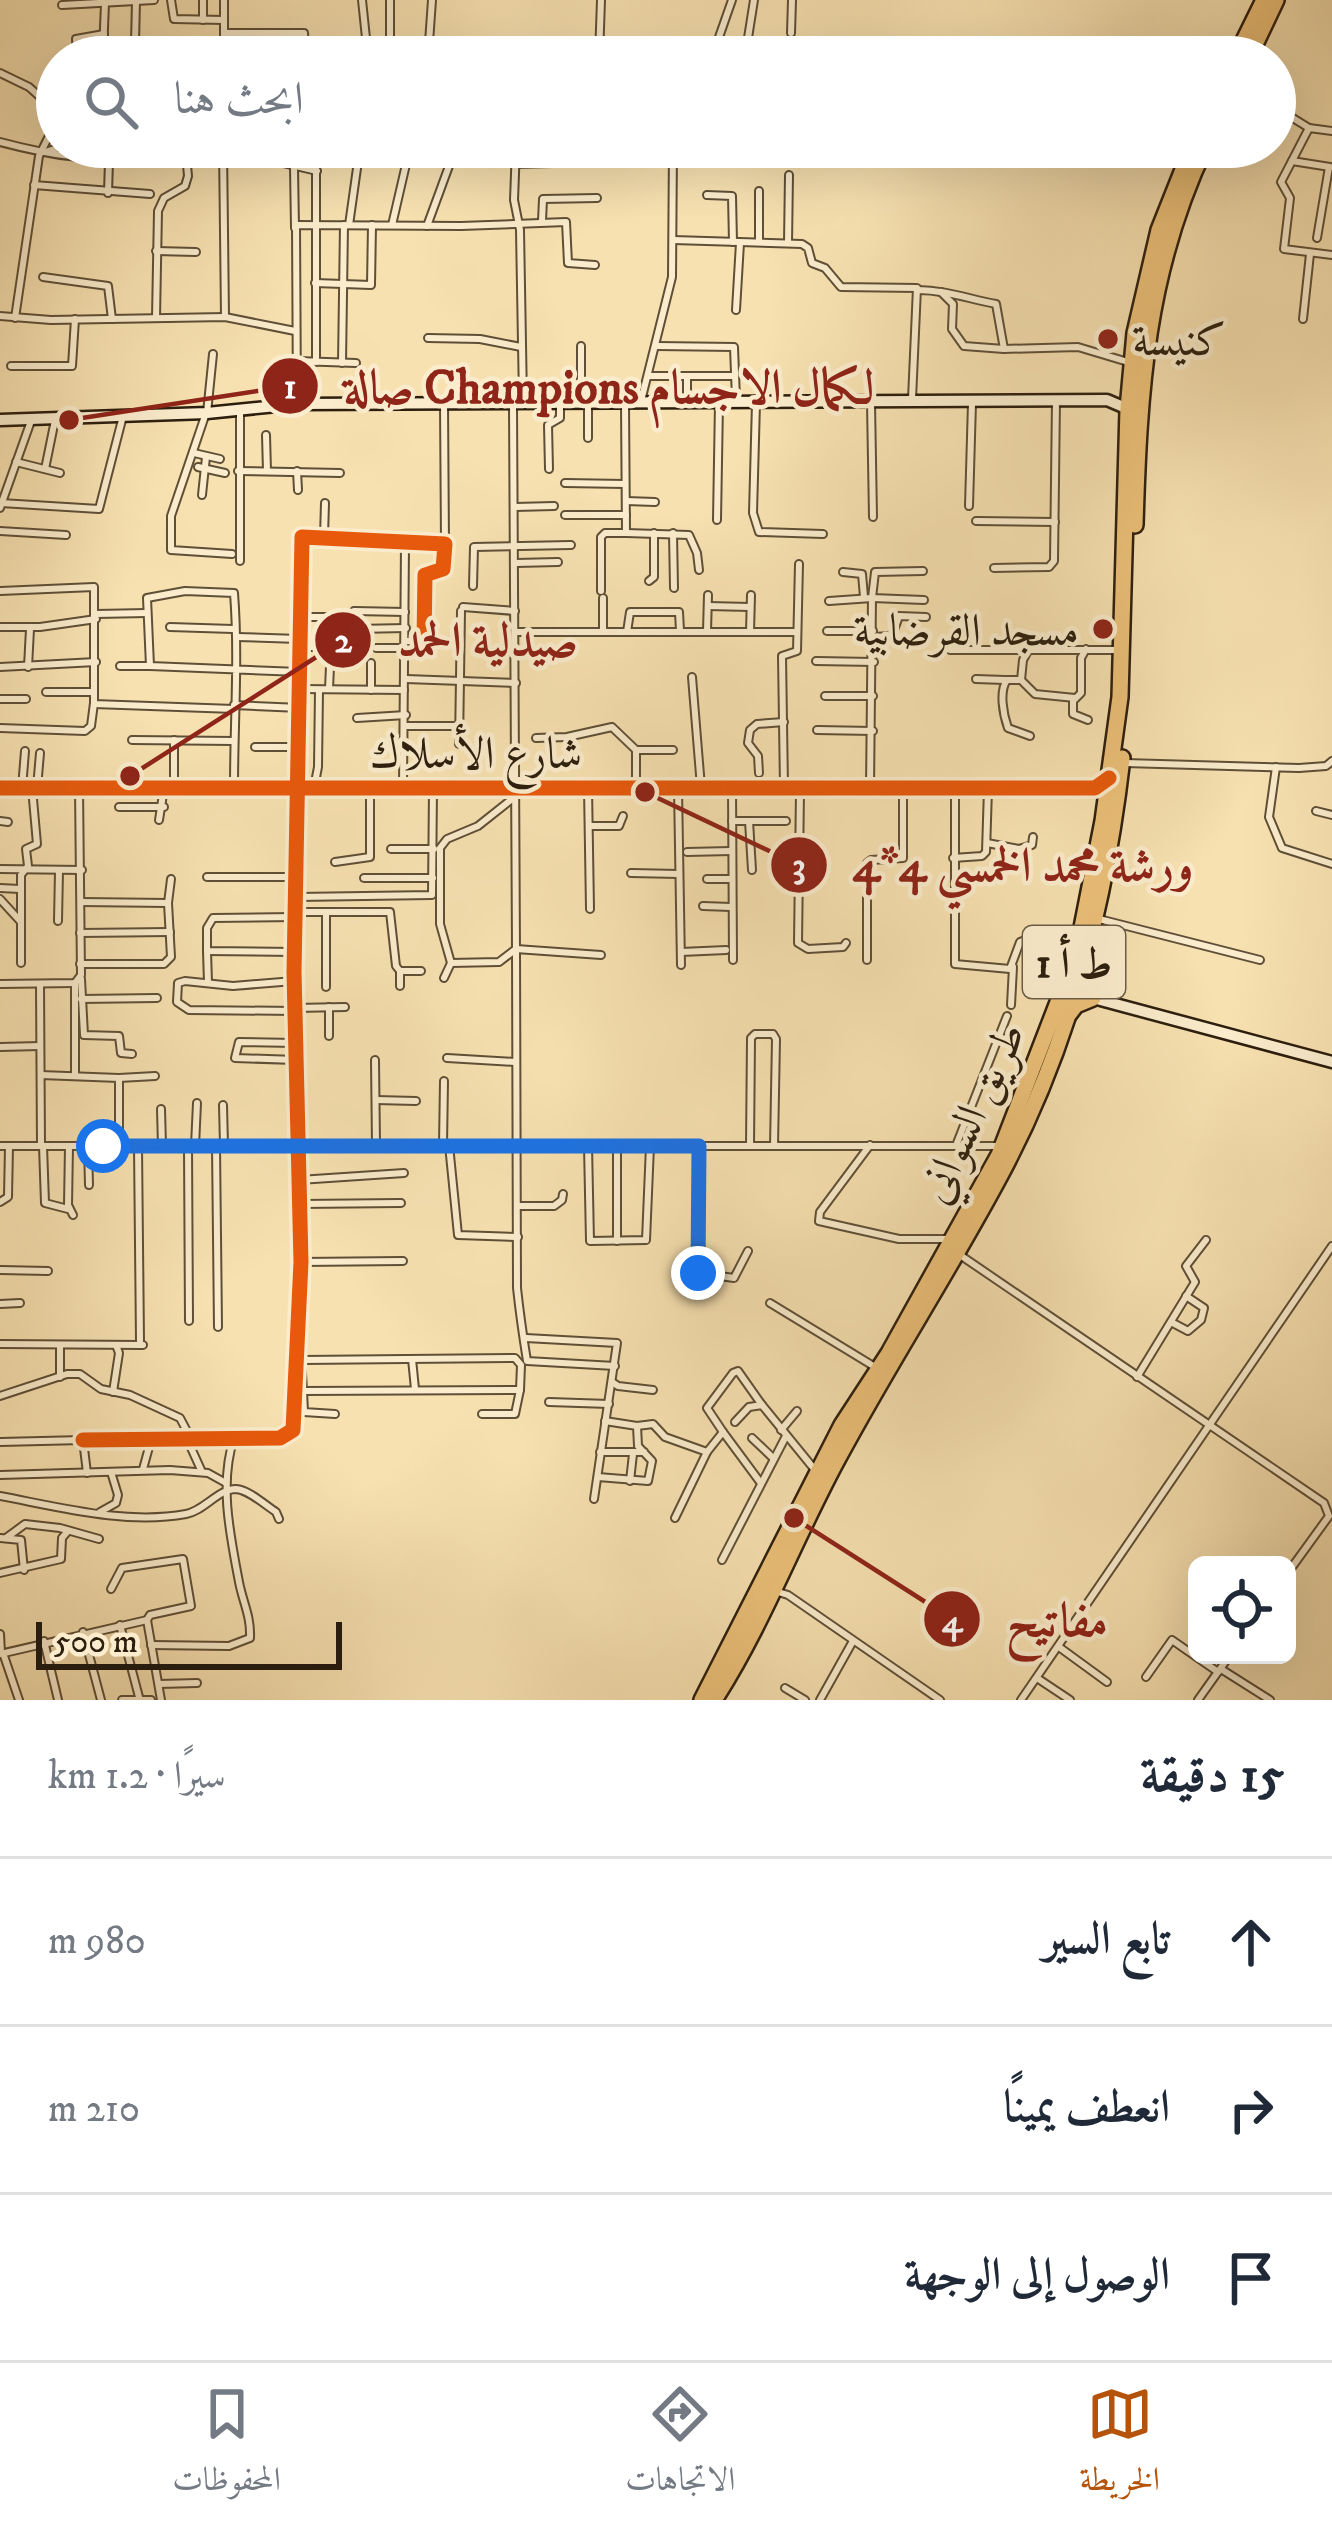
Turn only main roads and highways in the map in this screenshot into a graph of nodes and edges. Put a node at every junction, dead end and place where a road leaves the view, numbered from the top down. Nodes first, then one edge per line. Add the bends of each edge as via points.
1 (1264, 0) edge
2 (1276, 0) edge
3 (1246, 36) edge
4 (1259, 36) edge
5 (1184, 168) edge
6 (1195, 168) edge
7 (1130, 385) junction
8 (1107, 400) junction
9 (1128, 409) junction
10 (0, 420) edge
11 (0, 788) edge
12 (1104, 788) junction
13 (1082, 970) junction
14 (1093, 998) junction
15 (1064, 1022) junction
16 (1332, 1062) edge
17 (993, 1176) junction
18 (954, 1246) junction
19 (702, 1700) edge
20 (714, 1700) edge

1 - 3 highway
2 - 4 highway
5 - 7 highway, طريق السواني / ط أ 1 via 1139,310
6 - 13 highway, طريق السواني / ط أ 1 via 1158,276 1142,367 1133,663
7 - 8 main road
7 - 9 highway, طريق السواني / ط أ 1
8 - 9 main road
8 - 10 main road via 297,404
9 - 12 highway, طريق السواني / ط أ 1 via 1123,650
11 - 12 main road, شارع الأسلاك
12 - 17 highway, طريق السواني / ط أ 1 via 1077,953
13 - 14 highway
13 - 15 highway, طريق السواني / ط أ 1
14 - 15 highway
14 - 16 main road
15 - 17 highway, طريق السواني / ط أ 1
17 - 18 highway, طريق السواني / ط أ 1
18 - 19 highway, طريق السواني / ط أ 1 via 817,1473
18 - 20 highway, طريق السواني / ط أ 1

